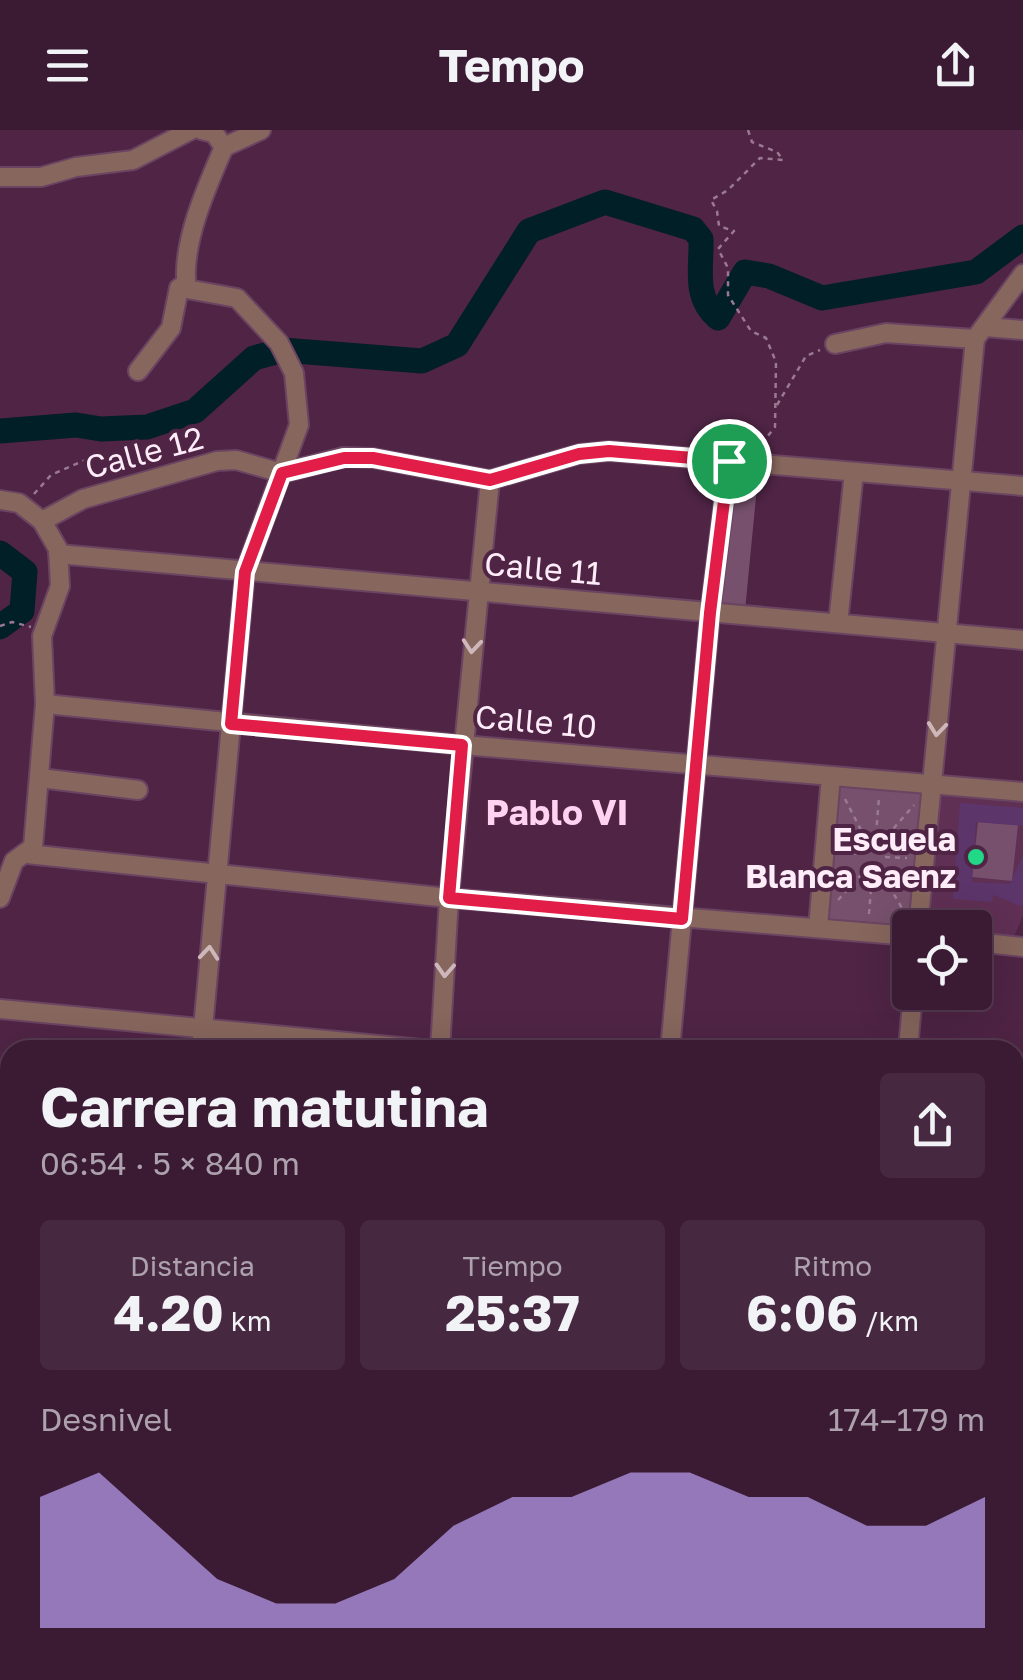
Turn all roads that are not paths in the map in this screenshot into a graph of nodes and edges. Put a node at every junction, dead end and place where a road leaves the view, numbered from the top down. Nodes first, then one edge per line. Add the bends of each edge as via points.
1 (191, 130) edge
2 (201, 130) edge
3 (261, 130) edge
4 (224, 147) junction
5 (0, 177) edge
6 (1023, 274) edge
7 (186, 284) junction
8 (1023, 330) edge
9 (980, 333) junction
10 (836, 344) road end
11 (138, 372) dead end
12 (729, 461) junction
13 (854, 472) junction
14 (282, 473) junction
15 (490, 480) junction
16 (960, 480) junction
17 (1023, 486) edge
18 (0, 500) edge
19 (42, 520) junction
20 (58, 551) junction
21 (245, 572) junction
22 (477, 592) junction
23 (710, 613) junction
24 (838, 623) junction
25 (947, 632) junction
26 (1023, 640) edge
27 (45, 704) junction
28 (231, 724) junction
29 (462, 745) junction
30 (696, 765) junction
31 (832, 776) junction
32 (40, 778) junction
33 (932, 785) junction
34 (138, 790) dead end
35 (1023, 792) edge
36 (26, 854) junction
37 (216, 873) junction
38 (0, 898) edge
39 (449, 898) junction
40 (920, 910) edge
41 (682, 919) junction
42 (818, 925) junction
43 (1023, 926) edge
44 (892, 934) edge
45 (992, 944) edge
46 (1018, 947) edge
47 (0, 1009) edge
48 (911, 1010) edge
49 (203, 1028) junction
50 (202, 1040) edge
51 (327, 1040) edge
52 (441, 1040) edge
53 (671, 1040) edge
54 (909, 1040) edge

1 - 5 street via 134,160 41,178
2 - 4 street via 214,133
3 - 4 street
4 - 7 street via 187,246
6 - 9 street
7 - 11 street via 179,288 172,328
7 - 14 street via 237,298 294,372 298,425
8 - 9 street
9 - 10 street via 886,333
9 - 16 street
12 - 13 street, Calle 12
12 - 15 street, Calle 12 via 609,451
12 - 23 street
13 - 16 street, Calle 12
13 - 24 street
14 - 15 street, Calle 12 via 373,458
14 - 19 street, Calle 12 via 216,461 82,499
14 - 21 street
15 - 22 street
16 - 17 street, Calle 12
16 - 25 street
18 - 19 street
19 - 20 street
20 - 21 street, Calle 11
20 - 27 street via 60,586 42,638
21 - 22 street, Calle 11
21 - 28 street
22 - 23 street, Calle 11
22 -> 29 street
23 - 24 street, Calle 11
23 - 30 street
24 - 25 street, Calle 11
25 - 26 street, Calle 11
25 -> 33 street
27 - 28 street, Calle 10
27 - 32 street
28 - 29 street, Calle 10
28 - 37 street
29 - 30 street, Calle 10
29 - 39 street
30 - 31 street, Calle 10
30 - 41 street
31 - 33 street, Calle 10
31 - 42 street
32 - 34 street
32 - 36 street via 33,847
33 - 35 street, Calle 10
33 - 40 street
36 - 37 street
36 - 38 street via 14,861
37 - 39 street
49 -> 37 street
39 - 41 street
39 -> 52 street
41 - 42 street
41 - 53 street
42 - 44 street
43 - 46 street
45 - 46 street
47 - 49 street
48 - 54 street
49 - 50 street
49 - 51 street

